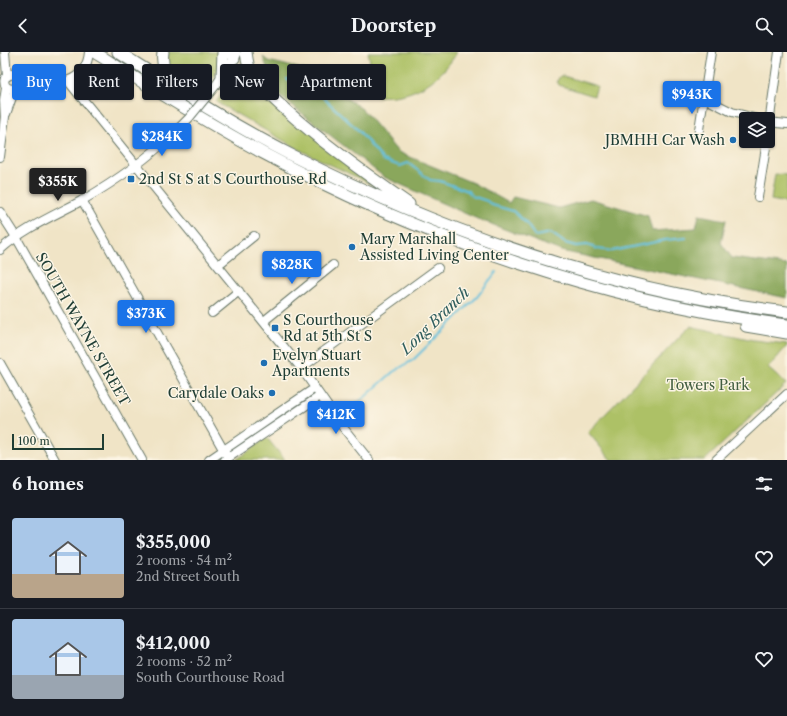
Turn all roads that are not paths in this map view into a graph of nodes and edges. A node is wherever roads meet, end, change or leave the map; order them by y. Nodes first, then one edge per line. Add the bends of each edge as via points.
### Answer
1 (6, 52) edge
2 (89, 52) edge
3 (94, 52) edge
4 (118, 52) edge
5 (163, 52) edge
6 (223, 52) edge
7 (246, 52) edge
8 (711, 52) edge
9 (779, 52) edge
10 (235, 53) edge
11 (164, 64) edge
12 (12, 66) edge
13 (142, 67) edge
14 (135, 78) junction
15 (12, 80) edge
16 (219, 80) junction
17 (68, 81) junction
18 (12, 88) edge
19 (704, 98) junction
20 (195, 100) edge
21 (770, 112) edge
22 (739, 114) edge
23 (5, 116) junction
24 (775, 123) edge
25 (787, 124) edge
26 (698, 136) dead end
27 (766, 148) edge
28 (0, 157) edge
29 (137, 165) junction
30 (758, 197) dead end
31 (82, 200) junction
32 (1, 215) edge
33 (426, 216) junction
34 (254, 236) dead end
35 (16, 237) junction
36 (0, 250) edge
37 (218, 265) junction
38 (333, 265) dead end
39 (438, 268) dead end
40 (239, 291) junction
41 (653, 301) junction
42 (761, 308) junction
43 (787, 309) edge
44 (787, 312) edge
45 (212, 313) dead end
46 (264, 321) junction
47 (787, 325) edge
48 (787, 333) edge
49 (0, 363) edge
50 (301, 368) junction
51 (315, 388) junction
52 (787, 394) edge
53 (320, 396) junction
54 (223, 450) junction
55 (227, 459) edge
56 (55, 460) edge
57 (142, 460) edge
58 (208, 460) edge
59 (369, 460) edge
60 (716, 460) edge

1 - 12 street
2 - 17 street via 88,64 76,77
3 - 14 highway
4 - 13 highway
5 - 11 highway
6 - 16 highway
7 - 33 highway via 247,63 253,77 283,107 345,159
8 - 19 street
9 - 21 street
10 - 16 street
14 - 17 street via 103,75
14 - 41 highway via 264,154 391,214 511,260 573,280
15 - 23 street via 4,81
16 - 29 street, bridge via 189,118
17 - 29 street
18 - 23 street
19 - 22 street
19 - 26 street
20 - 33 highway via 292,156
23 - 28 street
24 - 25 street
27 - 30 street
29 - 31 street
29 - 37 street
31 - 35 street
31 - 54 street
32 - 35 street, SOUTH WAYNE STREET
33 - 42 highway via 580,269 693,296
34 - 37 street
35 - 36 street
35 - 57 street, SOUTH WAYNE STREET
37 - 40 street
38 - 46 street
39 - 50 street
40 - 45 street
40 - 46 street
41 - 47 highway
41 - 48 highway via 696,315
42 - 43 highway
42 - 44 highway
46 - 50 street
49 - 56 street
50 - 51 street
51 - 53 street
51 - 54 street
52 - 60 street
53 - 55 street
53 - 59 street
54 - 55 street
54 - 58 street

